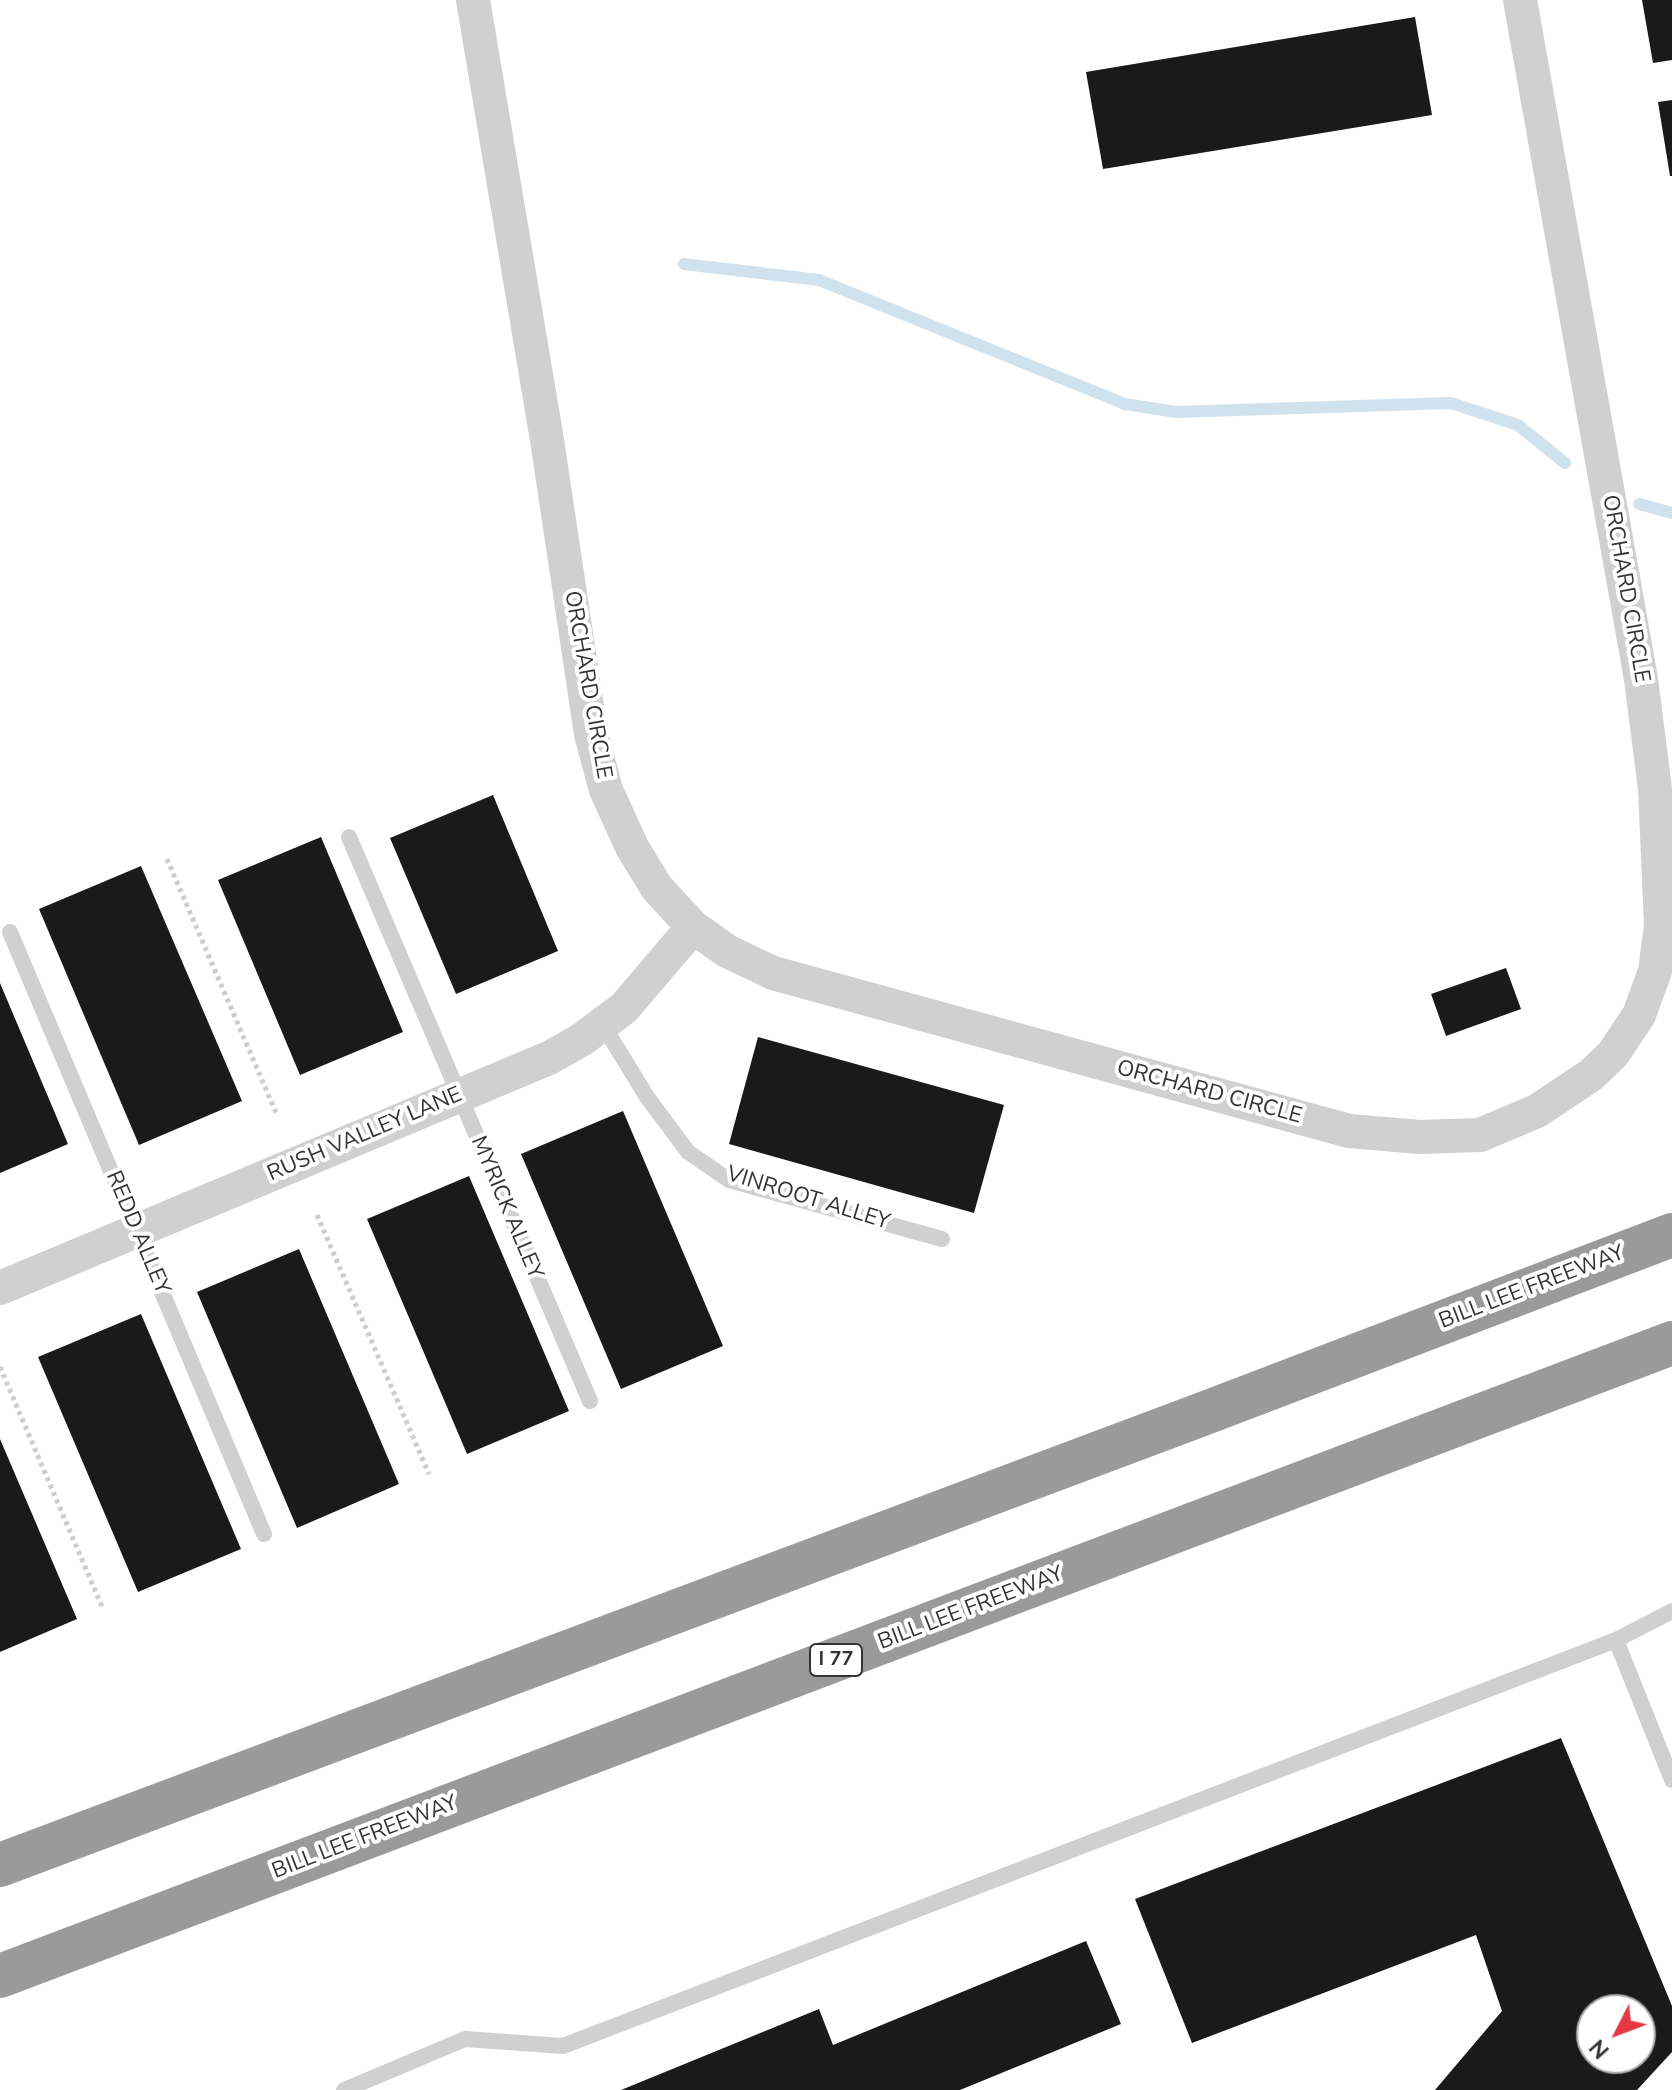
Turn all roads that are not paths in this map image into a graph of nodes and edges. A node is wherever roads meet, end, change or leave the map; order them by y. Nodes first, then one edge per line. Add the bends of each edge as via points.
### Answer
1 (473, 0) edge
2 (1520, 0) edge
3 (349, 837) dead end
4 (693, 927) junction
5 (10, 932) dead end
6 (603, 1025) junction
7 (458, 1097) junction
8 (136, 1231) junction
9 (1672, 1235) edge
10 (942, 1239) dead end
11 (0, 1288) edge
12 (1672, 1343) edge
13 (590, 1401) dead end
14 (264, 1534) dead end
15 (1672, 1611) edge
16 (1616, 1640) junction
17 (1672, 1780) edge
18 (0, 1865) edge
19 (0, 1976) edge
20 (344, 2090) edge

1 - 4 street, ORCHARD CIRCLE via 591,734 606,790 632,847 657,888
2 - 4 street, ORCHARD CIRCLE via 1652,762 1661,925 1655,971 1639,1015 1613,1054 1537,1111 1480,1135 1349,1131 773,973
3 - 7 lane, MYRICK ALLEY
4 - 6 street, RUSH VALLEY LANE via 643,988
5 - 8 lane, REDD ALLEY
6 - 7 street, RUSH VALLEY LANE via 549,1058
6 - 10 lane, VINROOT ALLEY via 688,1152 729,1180
7 - 8 street, RUSH VALLEY LANE
7 - 13 lane, MYRICK ALLEY
8 - 11 street, RUSH VALLEY LANE
8 - 14 lane, REDD ALLEY
9 - 18 highway, BILL LEE FREEWAY
12 - 19 highway, BILL LEE FREEWAY / I 77
15 - 16 lane
16 - 17 lane
16 - 20 lane via 563,2046 465,2039

